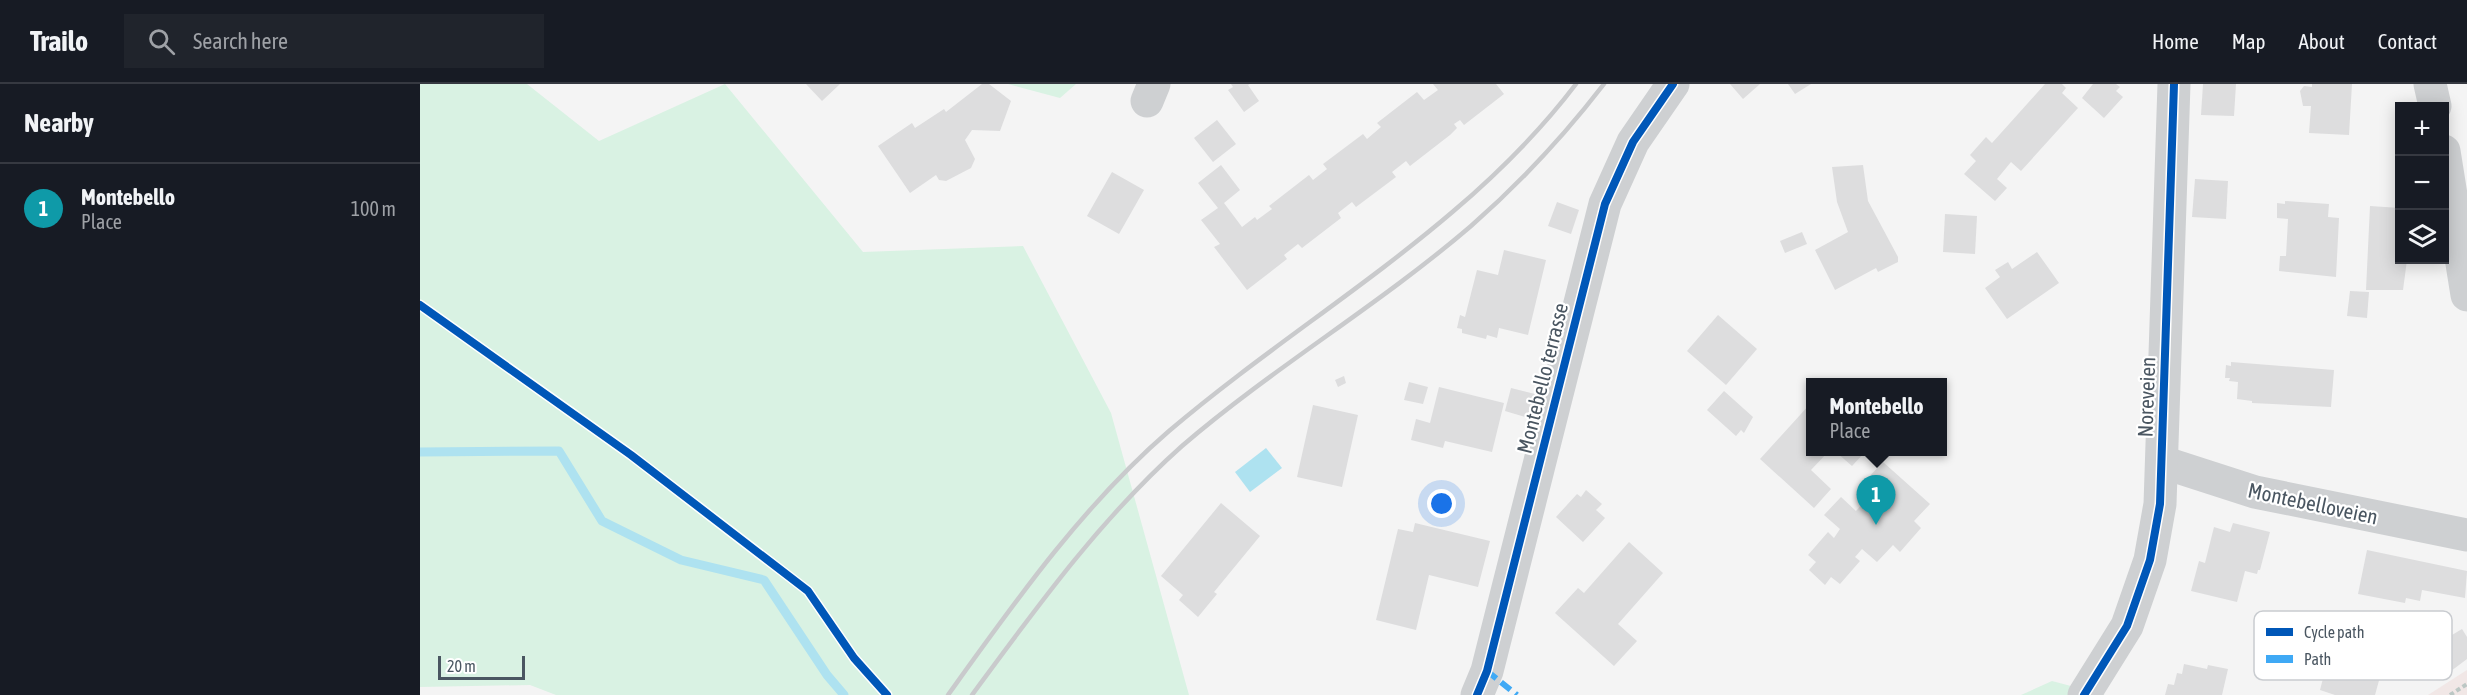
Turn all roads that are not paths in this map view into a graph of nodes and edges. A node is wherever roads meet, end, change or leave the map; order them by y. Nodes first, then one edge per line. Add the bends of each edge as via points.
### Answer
1 (1673, 84) edge
2 (2174, 84) edge
3 (2430, 84) edge
4 (2434, 102) edge
5 (2446, 156) edge
6 (2467, 295) edge
7 (2162, 462) junction
8 (2467, 535) edge
9 (1477, 695) edge
10 (2084, 695) edge

1 - 9 street, Montebello terrasse via 1633,142 1605,204 1487,671
2 - 7 street, Noreveien
3 - 4 street
5 - 6 street
7 - 8 street, Montebelloveien via 2255,492
7 - 10 street, Noreveien via 2160,504 2150,560 2127,626

